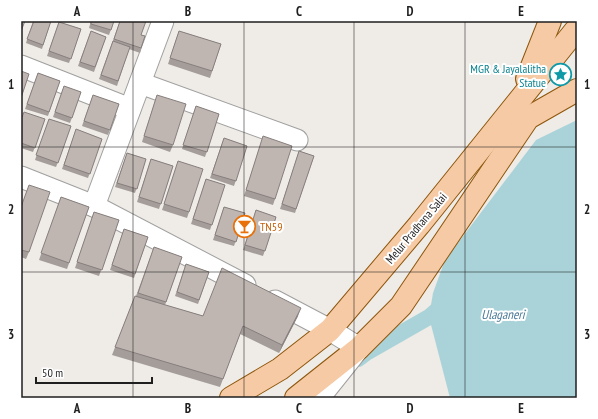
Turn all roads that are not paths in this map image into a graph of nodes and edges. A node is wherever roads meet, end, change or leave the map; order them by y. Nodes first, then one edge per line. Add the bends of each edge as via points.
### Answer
1 (163, 21) edge
2 (550, 21) edge
3 (576, 28) edge
4 (577, 55) edge
5 (21, 66) edge
6 (140, 83) junction
7 (577, 90) edge
8 (519, 101) junction
9 (130, 109) junction
10 (297, 140) dead end
11 (21, 177) edge
12 (94, 206) junction
13 (330, 330) junction
14 (354, 354) junction
15 (231, 398) edge
16 (296, 398) edge
17 (320, 398) edge

1 - 6 street
2 - 8 main road
3 - 4 main road via 574,42
3 - 8 main road, Melur Pradhana Salai
5 - 9 street
6 - 9 street
6 - 10 street
7 - 14 main road via 528,118 401,306
8 - 13 main road, Melur Pradhana Salai
9 - 12 street
11 - 12 street
12 - 13 street
13 - 14 street
13 - 15 main road, Melur Pradhana Salai via 280,370
14 - 16 main road
14 - 17 street

